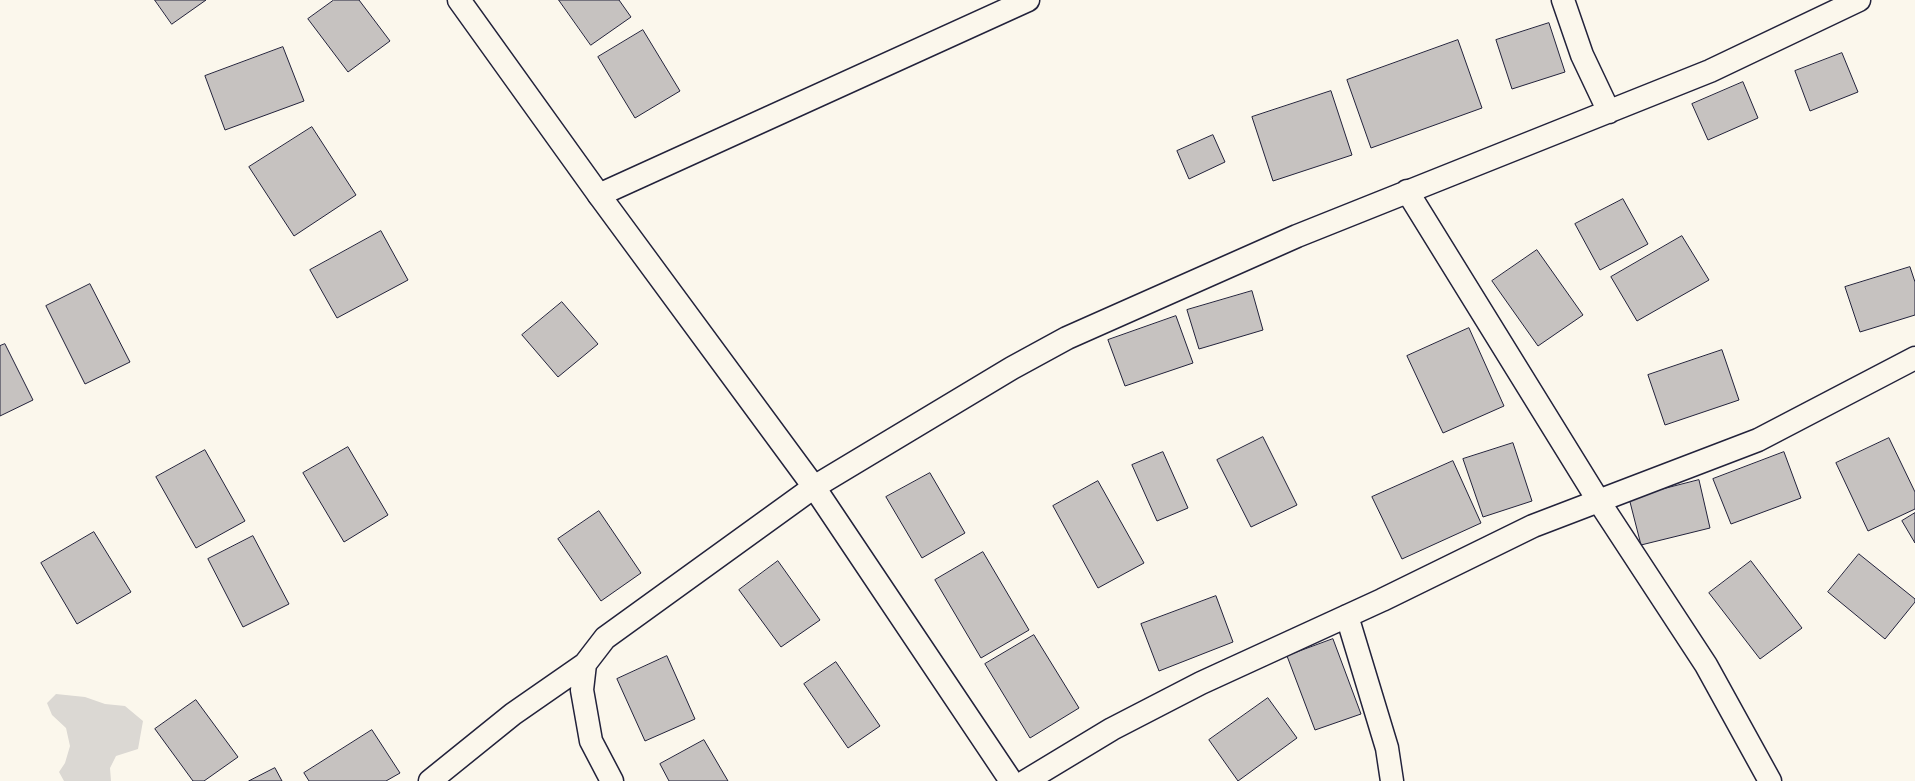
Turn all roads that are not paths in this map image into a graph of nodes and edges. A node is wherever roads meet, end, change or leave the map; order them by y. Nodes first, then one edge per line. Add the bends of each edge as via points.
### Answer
1 (459, 0) edge
2 (1028, 0) edge
3 (1562, 0) edge
4 (1859, 0) edge
5 (1609, 112) junction
6 (1407, 191) junction
7 (599, 195) junction
8 (1915, 358) edge
9 (814, 487) junction
10 (1598, 500) junction
11 (1347, 616) junction
12 (585, 664) junction
13 (430, 781) edge
14 (612, 781) edge
15 (1011, 781) edge
16 (1026, 781) edge
17 (1392, 781) edge
18 (1770, 781) edge

1 - 7 street
2 - 7 street
3 - 5 street via 1582,55
4 - 5 street via 1710,72
5 - 6 street
6 - 9 street via 1297,236 1067,338 1012,368
6 - 10 street
7 - 9 street
8 - 10 street via 1758,440
9 - 12 street via 605,638
9 - 15 street
10 - 11 street via 1533,526
10 - 18 street via 1706,665
11 - 16 street via 1201,684 1119,726
11 - 17 street via 1387,748
12 - 13 street via 513,714
12 - 14 street via 582,690 591,741

